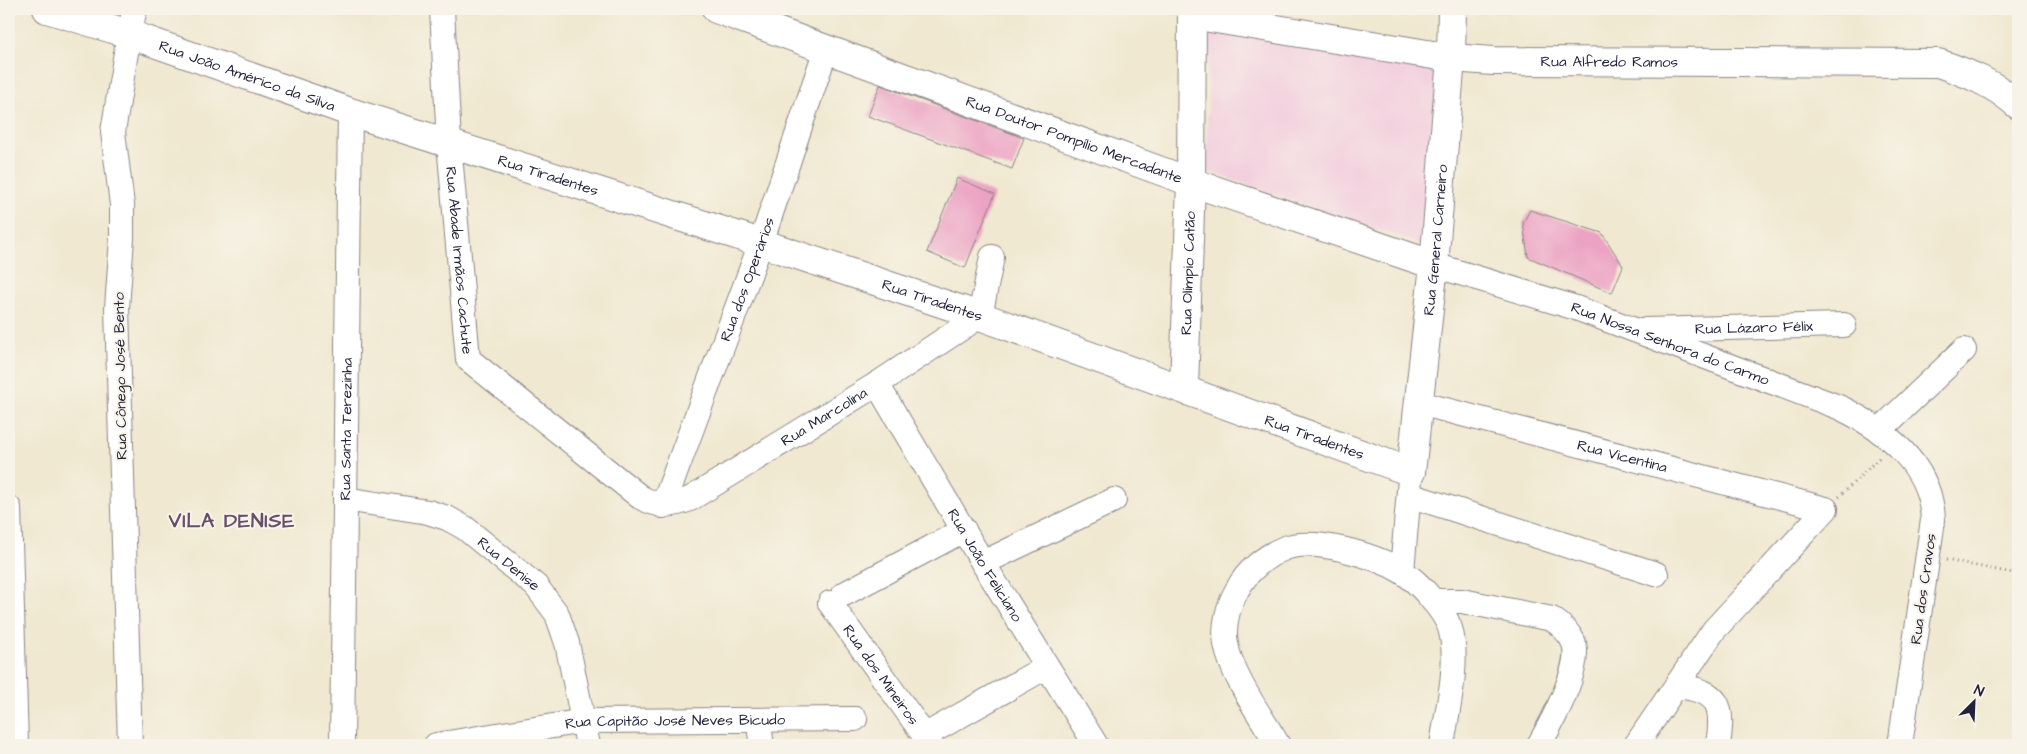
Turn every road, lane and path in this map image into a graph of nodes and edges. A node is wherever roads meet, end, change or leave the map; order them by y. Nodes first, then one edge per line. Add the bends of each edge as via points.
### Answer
1 (47, 9) edge
2 (442, 9) edge
3 (716, 9) edge
4 (1452, 9) edge
5 (1192, 12) edge
6 (132, 21) edge
7 (826, 49) junction
8 (1451, 58) junction
9 (2018, 105) edge
10 (350, 112) junction
11 (449, 143) junction
12 (1191, 182) junction
13 (761, 243) junction
14 (992, 257) dead end
15 (1434, 265) junction
16 (980, 316) junction
17 (1844, 325) dead end
18 (1634, 331) junction
19 (1964, 350) dead end
20 (877, 384) junction
21 (1184, 388) junction
22 (1419, 403) junction
23 (1887, 437) junction
24 (1410, 483) junction
25 (345, 498) junction
26 (1114, 500) dead end
27 (663, 506) junction
28 (9, 508) edge
29 (1826, 509) junction
30 (964, 530) junction
31 (1928, 556) junction
32 (983, 563) junction
33 (1402, 572) junction
34 (1656, 574) dead end
35 (2018, 574) edge
36 (1433, 601) junction
37 (1046, 667) junction
38 (1677, 686) junction
39 (856, 719) dead end
40 (758, 720) junction
41 (584, 721) junction
42 (928, 741) edge
43 (460, 744) edge
44 (16, 745) edge
45 (130, 745) edge
46 (342, 745) edge
47 (436, 745) edge
48 (588, 745) edge
49 (762, 745) edge
50 (1096, 745) edge
51 (1278, 745) edge
52 (1442, 745) edge
53 (1539, 745) edge
54 (1636, 745) edge
55 (1718, 745) edge
56 (1900, 745) edge

1 - 6 main road, Rua João Américo da Silva
2 - 11 street, Rua Abade Irmãos Cachute
3 - 7 main road, Rua Doutor Pompílio Mercadante
4 - 8 main road, Rua General Carneiro
5 - 8 main road, Rua Alfredo Ramos
5 - 12 main road, Rua Olímpio Catão
6 - 10 main road, Rua João Américo da Silva
6 - 45 street, Rua Cônego José Bento via 113,132 122,205 117,308
7 - 12 main road, Rua Doutor Pompílio Mercadante
7 - 13 street, Rua dos Operários
8 - 9 main road, Rua Alfredo Ramos via 1493,61 1921,61 1938,63 1976,77 2002,90
8 - 15 main road, Rua General Carneiro
10 - 11 main road, Rua João Américo da Silva
10 - 25 street, Rua Santa Terezinha
11 - 13 main road, Rua Tiradentes
11 - 27 street, Rua Abade Irmãos Cachute via 470,362 640,497
12 - 15 main road, Rua Doutor Pompílio Mercadante
12 - 21 main road, Rua Olímpio Catão
13 - 16 main road, Rua Tiradentes
13 - 27 street, Rua dos Operários
14 - 16 street
15 - 18 street, Rua Nossa Senhora do Carmo via 1576,308
15 - 22 main road, Rua General Carneiro
16 - 20 street, Rua Marcolina
16 - 21 main road, Rua Tiradentes
17 - 18 street, Rua Lázaro Félix
18 - 23 street, Rua Nossa Senhora do Carmo via 1841,408
19 - 23 street
20 - 27 street, Rua Marcolina via 690,499
20 - 30 street, Rua João Feliciano
21 - 24 main road, Rua Tiradentes
22 - 24 main road, Rua General Carneiro
22 - 29 street, Rua Vicentina
23 - 29 path
23 - 31 street, Rua dos Cravos via 1908,455 1919,470 1932,503
24 - 33 street
24 - 34 street
25 - 41 street, Rua Denise via 447,518 465,528 536,586 560,622
25 - 46 street, Rua Santa Terezinha
26 - 32 street
28 - 44 street
29 - 38 street via 1714,630
30 - 32 street, Rua João Feliciano
30 - 42 street, Rua dos Mineiros via 837,599
31 - 35 path
31 - 56 street, Rua dos Cravos
32 - 37 street, Rua João Feliciano
33 - 36 street
33 - 51 street via 1332,546 1304,546 1286,548 1268,557 1240,584 1231,601 1226,622 1226,643 1231,660
36 - 52 street via 1451,631 1453,659
36 - 53 street via 1462,601 1552,619 1564,627 1574,643 1573,667 1561,704
37 - 42 street
37 - 50 street, Rua João Feliciano
38 - 54 street
38 - 55 street via 1706,692 1714,700 1720,710
39 - 40 street, Rua Capitão José Neves Bicudo
40 - 41 street, Rua Capitão José Neves Bicudo
40 - 49 street
41 - 43 street, Rua Capitão José Neves Bicudo
41 - 48 street, Rua Denise
43 - 47 street, Rua Capitão José Neves Bicudo

